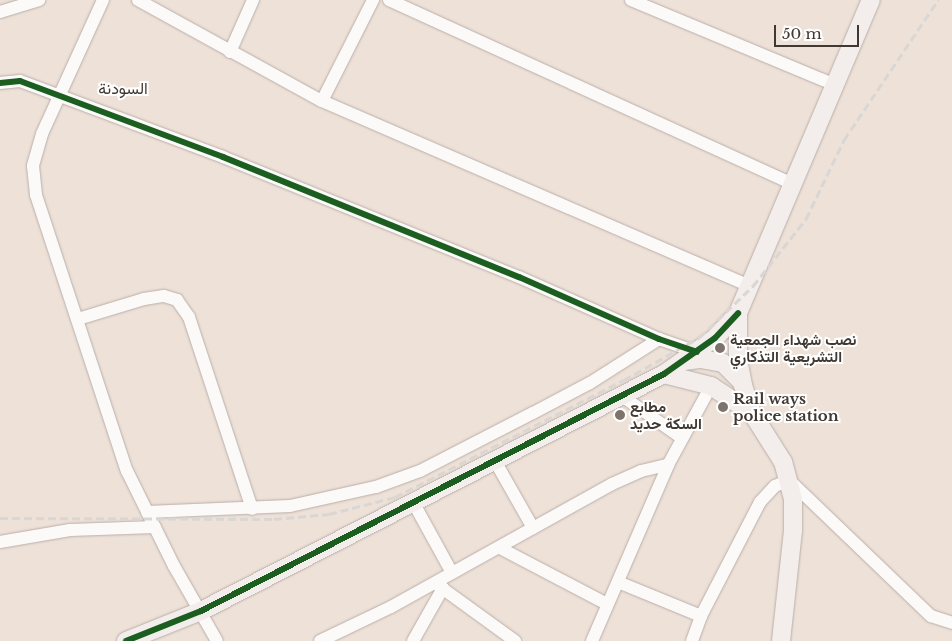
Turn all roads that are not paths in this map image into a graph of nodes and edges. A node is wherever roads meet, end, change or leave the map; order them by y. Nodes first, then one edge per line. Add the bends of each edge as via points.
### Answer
1 (39, 0) edge
2 (104, 0) edge
3 (138, 0) edge
4 (253, 0) edge
5 (373, 0) edge
6 (389, 0) edge
7 (631, 0) edge
8 (872, 0) edge
9 (0, 12) edge
10 (230, 52) junction
11 (0, 83) edge
12 (836, 85) junction
13 (60, 96) junction
14 (322, 101) junction
15 (793, 184) junction
16 (750, 286) junction
17 (738, 314) junction
18 (78, 319) junction
19 (659, 339) junction
20 (690, 357) junction
21 (664, 374) junction
22 (743, 385) junction
23 (711, 386) junction
24 (622, 396) junction
25 (752, 413) junction
26 (682, 438) junction
27 (495, 461) junction
28 (668, 465) junction
29 (789, 480) junction
30 (413, 502) junction
31 (252, 509) junction
32 (147, 512) junction
33 (155, 527) junction
34 (533, 528) junction
35 (0, 542) edge
36 (500, 548) junction
37 (452, 573) junction
38 (618, 582) junction
39 (439, 585) junction
40 (607, 604) junction
41 (200, 611) junction
42 (701, 616) junction
43 (952, 622) edge
44 (510, 640) edge
45 (126, 641) edge
46 (217, 641) edge
47 (320, 641) edge
48 (413, 641) edge
49 (592, 641) edge
50 (692, 641) edge
51 (781, 641) edge

1 - 9 street
2 - 13 street
3 - 10 street
4 - 10 street
5 - 14 street
6 - 15 street
7 - 12 street
8 - 12 street
10 - 14 street
11 - 13 street via 20,81
12 - 15 street
13 - 18 street via 42,134 33,166 36,195
13 - 19 street via 223,156
14 - 16 street
15 - 16 street
16 - 17 street
17 - 20 street
17 - 22 street via 738,360
18 - 31 street via 144,299 164,296 178,300 189,318
18 - 32 street via 128,471
19 - 20 street
19 - 31 street via 590,383 420,471 332,499
20 - 21 street
20 - 22 street via 723,363
21 - 23 street
21 - 24 street
22 - 25 street
23 - 25 street
23 - 26 street
24 - 26 street
24 - 27 street
25 - 29 street via 783,462
26 - 28 street
27 - 30 street
27 - 34 street
28 - 34 street via 641,471 612,484
28 - 38 street
29 - 42 street via 775,486 760,502
29 - 43 street via 931,616
29 - 51 street via 793,499 793,531
30 - 37 street
30 - 41 street
31 - 32 street
32 - 33 street
33 - 35 street via 70,530
33 - 41 street
34 - 36 street
36 - 37 street
36 - 40 street
37 - 39 street
38 - 40 street
38 - 42 street
39 - 44 street
39 - 47 street
39 - 48 street
40 - 49 street
41 - 45 street
41 - 46 street
42 - 50 street

